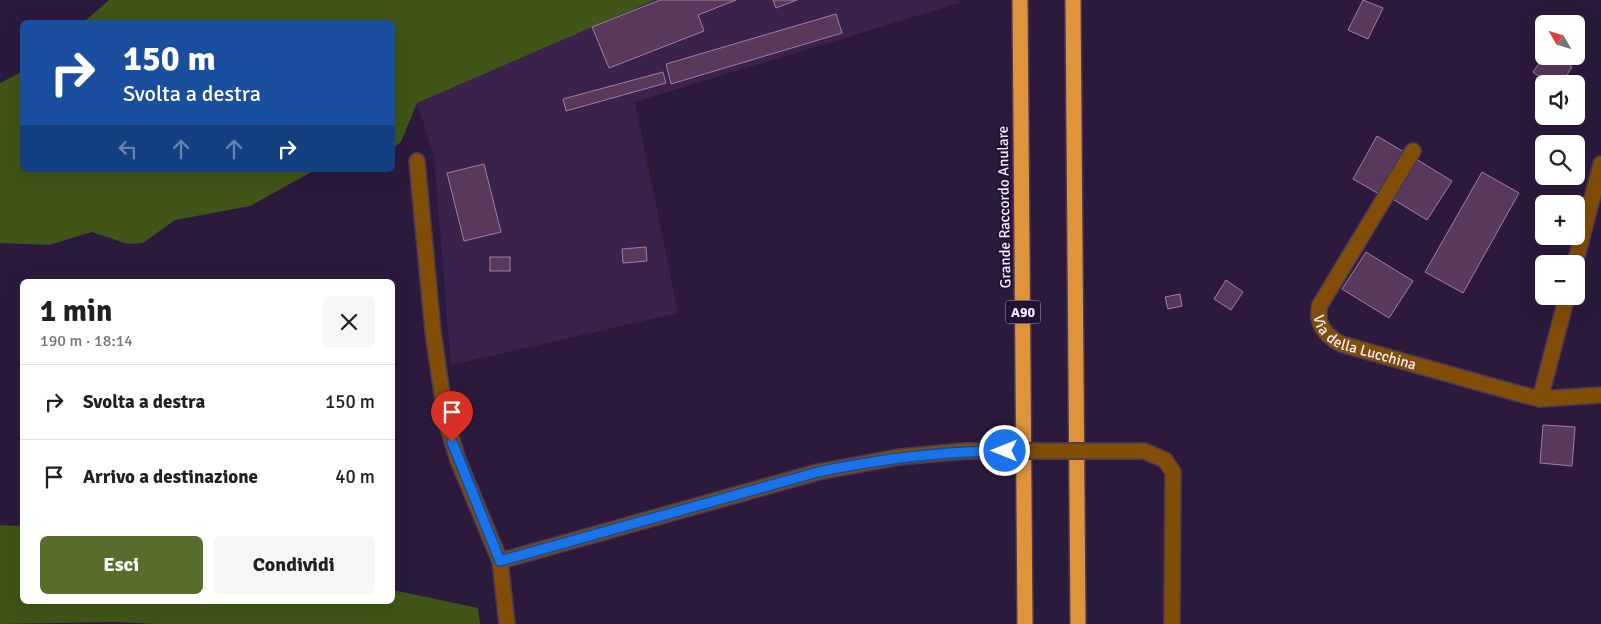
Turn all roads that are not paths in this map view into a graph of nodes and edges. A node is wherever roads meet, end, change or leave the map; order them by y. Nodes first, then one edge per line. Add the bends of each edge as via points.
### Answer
1 (1020, 0) edge
2 (1073, 0) edge
3 (1413, 151) dead end
4 (417, 161) dead end
5 (1601, 164) edge
6 (1577, 255) edge
7 (1565, 305) edge
8 (1601, 395) edge
9 (1540, 399) junction
10 (500, 561) junction
11 (507, 624) edge
12 (1025, 624) edge
13 (1078, 624) edge
14 (1172, 624) edge

1 - 12 highway, Grande Raccordo Anulare / A90
2 - 13 highway
3 - 9 street, Via della Lucchina via 1320,305 1318,317 1322,328 1341,344
4 - 10 street via 433,332 446,421 458,460
5 - 6 street
7 - 9 street
8 - 9 street, Via della Lucchina
10 - 11 street
10 - 14 street, bridge via 818,472 899,457 965,451 1144,452 1165,460 1173,472

